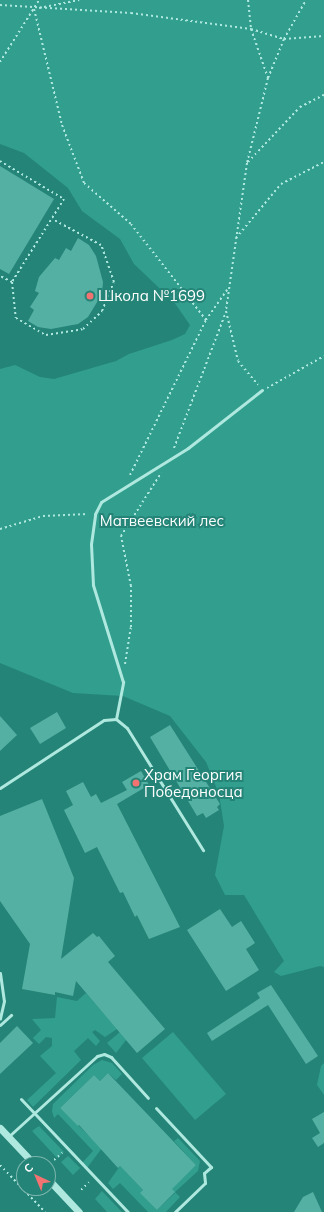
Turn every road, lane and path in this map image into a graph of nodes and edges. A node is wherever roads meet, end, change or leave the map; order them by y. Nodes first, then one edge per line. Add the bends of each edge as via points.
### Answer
1 (39, 0) edge
2 (79, 0) edge
3 (248, 0) edge
4 (306, 0) edge
5 (0, 5) edge
6 (34, 9) junction
7 (251, 29) junction
8 (324, 36) edge
9 (284, 39) junction
10 (0, 62) edge
11 (268, 78) junction
12 (324, 95) edge
13 (0, 160) edge
14 (324, 162) edge
15 (247, 163) junction
16 (52, 218) junction
17 (235, 239) junction
18 (0, 276) edge
19 (12, 282) junction
20 (228, 288) junction
21 (226, 311) junction
22 (206, 320) junction
23 (324, 356) edge
24 (262, 390) junction
25 (170, 459) junction
26 (123, 489) junction
27 (95, 514) junction
28 (0, 529) edge
29 (125, 666) dead end
30 (116, 719) junction
31 (0, 788) edge
32 (203, 850) dead end
33 (0, 973) edge
34 (11, 1015) dead end
35 (0, 1019) edge
36 (0, 1025) edge
37 (148, 1098) dead end
38 (21, 1099) dead end
39 (156, 1108) dead end
40 (35, 1113) junction
41 (0, 1128) edge
42 (8, 1137) junction
43 (67, 1148) junction
44 (26, 1156) edge
45 (56, 1158) edge
46 (0, 1165) edge
47 (94, 1176) junction
48 (56, 1188) edge
49 (82, 1190) dead end
50 (45, 1212) edge
51 (79, 1212) edge
52 (128, 1212) edge
53 (175, 1212) edge

1 - 6 path
2 - 6 path
3 - 7 path
4 - 9 path
5 - 6 path
6 - 7 path via 131,13
6 - 10 path
6 - 22 path via 62,125 84,183 131,224
7 - 9 path
7 - 11 path
8 - 9 path
9 - 11 path
11 - 15 path
12 - 15 path via 300,107
13 - 16 path via 64,199
14 - 17 path via 281,184
15 - 17 path
16 - 19 path
16 - 19 path via 101,244 114,282 102,311 84,329 46,336 16,318
17 - 20 path
18 - 19 path
20 - 21 path
20 - 22 path
21 - 24 path via 238,361
21 - 25 path
22 - 26 path
23 - 24 path
24 - 25 lane
25 - 26 lane
25 - 29 path via 121,536 131,586 131,627
26 - 27 lane via 101,502
27 - 28 path via 43,516
27 - 30 lane via 91,544 93,585 123,682
30 - 31 lane via 104,720
30 - 32 lane via 127,728
33 - 35 lane via 4,1001
34 - 36 lane
37 - 40 lane via 111,1057 104,1054 97,1056
38 - 40 lane
39 - 53 lane via 211,1167 204,1173 205,1183
40 - 42 lane
40 - 43 lane
41 - 42 street
42 - 44 street
43 - 45 path
43 - 47 lane
46 - 50 path
47 - 49 path
47 - 52 lane
48 - 51 street

